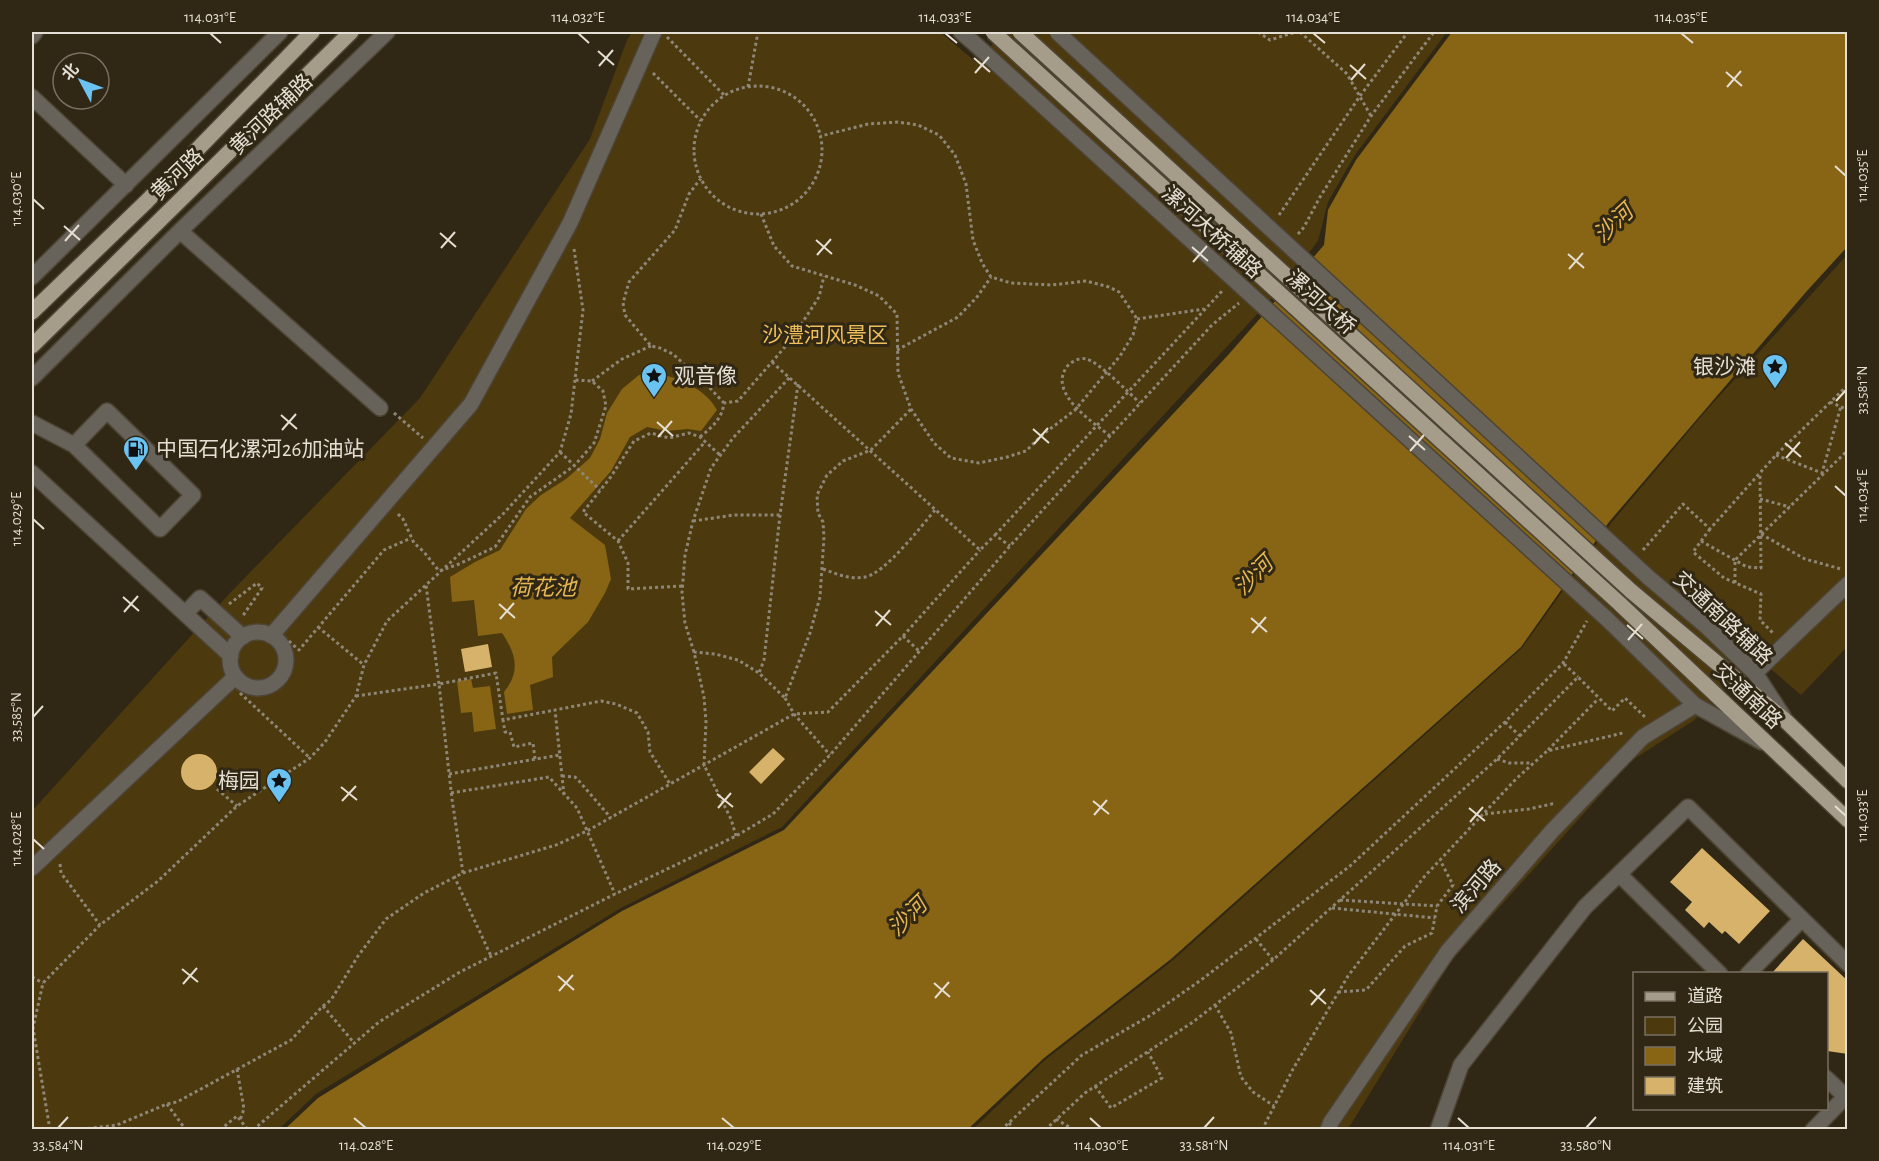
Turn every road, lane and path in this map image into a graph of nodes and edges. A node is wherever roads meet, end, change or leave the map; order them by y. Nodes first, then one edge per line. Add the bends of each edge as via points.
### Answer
1 (35, 32) edge
2 (280, 32) edge
3 (312, 32) edge
4 (351, 32) edge
5 (387, 32) edge
6 (758, 32) edge
7 (961, 32) edge
8 (993, 32) edge
9 (1020, 32) edge
10 (1057, 32) edge
11 (1258, 32) edge
12 (1296, 32) edge
13 (1300, 32) edge
14 (1408, 32) edge
15 (1434, 32) edge
16 (651, 34) edge
17 (32, 36) edge
18 (641, 61) junction
19 (748, 87) junction
20 (725, 96) junction
21 (1360, 96) junction
22 (32, 98) edge
23 (1371, 116) junction
24 (700, 121) junction
25 (821, 136) junction
26 (700, 178) junction
27 (126, 185) junction
28 (761, 214) junction
29 (1277, 218) dead end
30 (570, 223) junction
31 (180, 231) junction
32 (1297, 236) dead end
33 (824, 276) junction
34 (32, 277) edge
35 (991, 277) junction
36 (1227, 286) dead end
37 (1244, 297) dead end
38 (1205, 309) junction
39 (32, 312) edge
40 (1137, 319) junction
41 (32, 346) edge
42 (651, 346) junction
43 (897, 350) junction
44 (772, 362) junction
45 (1106, 372) junction
46 (790, 377) junction
47 (32, 378) edge
48 (575, 380) junction
49 (592, 381) junction
50 (798, 384) junction
51 (1848, 385) edge
52 (1128, 392) junction
53 (1830, 402) junction
54 (724, 403) junction
55 (1140, 403) junction
56 (1841, 406) junction
57 (1076, 407) junction
58 (380, 408) joint
59 (911, 410) junction
60 (1848, 410) edge
61 (32, 423) edge
62 (1097, 425) junction
63 (1110, 436) junction
64 (700, 437) junction
65 (705, 442) junction
66 (74, 445) junction
67 (434, 447) junction
68 (871, 450) junction
69 (1848, 450) edge
70 (560, 452) junction
71 (720, 455) junction
72 (1776, 455) junction
73 (574, 466) junction
74 (32, 473) edge
75 (1760, 473) junction
76 (1822, 473) junction
77 (600, 490) junction
78 (1760, 499) junction
79 (386, 503) junction
80 (1790, 507) junction
81 (936, 509) junction
82 (780, 515) junction
83 (693, 521) junction
84 (1710, 529) junction
85 (995, 534) junction
86 (1761, 534) junction
87 (411, 538) junction
88 (618, 541) junction
89 (1701, 541) junction
90 (1010, 546) junction
91 (980, 550) junction
92 (1637, 558) dead end
93 (1735, 560) junction
94 (823, 569) junction
95 (440, 571) junction
96 (1848, 574) edge
97 (1648, 578) joint
98 (1735, 583) junction
99 (1848, 584) edge
100 (426, 585) junction
101 (682, 586) junction
102 (1631, 591) joint
103 (205, 603) junction
104 (1620, 604) joint
105 (185, 615) junction
106 (1587, 619) dead end
107 (318, 627) junction
108 (238, 633) junction
109 (274, 633) junction
110 (903, 636) junction
111 (1785, 644) junction
112 (919, 651) junction
113 (694, 652) junction
114 (231, 656) junction
115 (1563, 663) junction
116 (364, 665) junction
117 (759, 673) junction
118 (1755, 673) junction
119 (1578, 677) junction
120 (239, 680) junction
121 (440, 684) junction
122 (356, 696) junction
123 (785, 698) junction
124 (1599, 698) junction
125 (1695, 705) junction
126 (555, 710) junction
127 (794, 714) junction
128 (503, 720) junction
129 (1786, 721) junction
130 (1506, 722) junction
131 (1658, 728) junction
132 (1629, 732) dead end
133 (1520, 736) junction
134 (1772, 748) junction
135 (1547, 751) junction
136 (560, 755) junction
137 (830, 755) junction
138 (310, 758) junction
139 (535, 759) junction
140 (1497, 759) junction
141 (1534, 763) junction
142 (704, 765) junction
143 (449, 774) junction
144 (562, 776) junction
145 (1848, 781) edge
146 (670, 784) junction
147 (218, 789) dead end
148 (451, 794) junction
149 (564, 795) junction
150 (1558, 802) dead end
151 (237, 806) junction
152 (1484, 814) junction
153 (611, 818) junction
154 (1848, 820) edge
155 (587, 831) junction
156 (736, 836) junction
157 (58, 843) junction
158 (1440, 861) junction
159 (32, 868) edge
160 (463, 873) junction
161 (1619, 874) junction
162 (454, 876) junction
163 (615, 894) junction
164 (1340, 900) junction
165 (1403, 904) junction
166 (1437, 906) junction
167 (1332, 908) junction
168 (1396, 914) junction
169 (1435, 918) junction
170 (1802, 919) junction
171 (100, 925) junction
172 (1256, 939) junction
173 (491, 957) junction
174 (1273, 960) junction
175 (1848, 964) edge
176 (1718, 972) edge
177 (1750, 972) edge
178 (32, 977) edge
179 (43, 983) junction
180 (1338, 992) junction
181 (1215, 1005) junction
182 (323, 1006) junction
183 (355, 1044) junction
184 (1148, 1052) junction
185 (237, 1069) junction
186 (1828, 1079) edge
187 (1095, 1086) junction
188 (1846, 1095) edge
189 (167, 1104) junction
190 (1274, 1106) junction
191 (1056, 1119) junction
192 (240, 1120) junction
193 (1009, 1122) junction
194 (50, 1130) edge
195 (76, 1130) edge
196 (186, 1130) edge
197 (220, 1130) edge
198 (248, 1130) edge
199 (253, 1130) edge
200 (1001, 1130) edge
201 (1015, 1130) edge
202 (1045, 1130) edge
203 (1074, 1130) edge
204 (1262, 1130) edge
205 (1328, 1130) edge
206 (1438, 1130) edge
207 (1813, 1130) edge

1 - 17 street
2 - 27 street
3 - 39 main road, 黄河路
4 - 41 main road, 黄河路
5 - 31 street, 黄河路辅路
6 - 19 path
7 - 125 street, 漯河大桥辅路, bridge via 1608,620
8 - 104 main road, 漯河大桥, bridge
9 - 102 main road, 漯河大桥, bridge
10 - 97 street, 漯河大桥辅路, bridge
11 - 12 path via 1270,40
13 - 21 path via 1347,74
14 - 21 path
15 - 23 path
16 - 18 street
16 - 20 path
18 - 24 path
18 - 30 street
19 - 20 path
19 - 25 path via 767,87 802,103
20 - 24 path
21 - 23 path
21 - 29 path
22 - 27 street
23 - 32 path
24 - 26 path via 695,158
25 - 28 path via 818,173 809,189 787,207
25 - 35 path via 868,124 897,122 918,125 939,135 955,155 966,184 974,240
26 - 28 path via 725,205
26 - 42 path via 675,230 629,282 625,315
27 - 34 street
28 - 33 path via 774,246 792,266
30 - 48 path via 583,310
30 - 67 street via 471,404
31 - 47 street, 黄河路辅路
31 - 58 street
33 - 43 path via 879,296 897,314
33 - 44 path via 819,297
35 - 40 path via 1011,283 1052,285 1086,281 1109,287 1119,292
35 - 43 path via 958,317
36 - 38 path
37 - 55 path via 1212,325
38 - 40 path
38 - 52 path
40 - 45 path via 1133,334
42 - 49 path via 622,359
42 - 54 path via 679,359
43 - 59 path via 898,373
44 - 46 path
44 - 54 path via 738,401
45 - 52 path
45 - 57 path
45 - 57 path via 1086,358 1067,365 1061,383
46 - 50 path
46 - 71 path
48 - 49 path
48 - 70 path via 571,414
49 - 73 path via 603,391 606,406 594,443
50 - 68 path
50 - 82 path
51 - 53 path
52 - 55 path
52 - 62 path
53 - 56 path
53 - 72 path
54 - 64 path via 723,413 714,426
55 - 63 path
56 - 60 path
56 - 76 path
57 - 59 path via 1026,451 978,463 951,458 934,443
57 - 62 path
58 - 67 path via 384,404
59 - 68 path
61 - 66 street
62 - 63 path
62 - 85 path
63 - 90 path
64 - 65 path
64 - 77 path via 689,434 669,438 651,433 634,441
65 - 71 path
65 - 88 path
66 - 66 street via 160,529 194,495 107,411
67 - 79 street
68 - 81 path
68 - 94 path via 843,461 828,475 817,495 824,530
69 - 76 path
70 - 73 path
70 - 95 path via 504,513
71 - 83 path via 711,468
72 - 75 path
72 - 76 path
73 - 77 path
73 - 95 path via 530,497 495,547
74 - 105 street
75 - 78 path
75 - 84 path
76 - 80 path
77 - 88 path via 583,512
78 - 80 path
78 - 86 path
79 - 87 path via 404,519
79 - 109 street
80 - 86 path
81 - 91 path
81 - 94 path via 881,569 867,577 855,578
82 - 83 path via 735,515
82 - 117 path via 764,660
83 - 101 path
84 - 89 path
84 - 92 path via 1683,504
85 - 90 path
85 - 91 path
86 - 93 path
86 - 93 path via 1761,568
86 - 96 path via 1805,559
87 - 95 path
87 - 107 path via 384,550
88 - 101 path via 628,563 628,589
89 - 93 path
89 - 98 path via 1693,552
90 - 112 path
91 - 110 path
93 - 98 path
94 - 123 path via 818,606
95 - 100 path
97 - 118 street, 交通南路辅路
98 - 111 path via 1761,594 1760,620
99 - 111 street
100 - 116 path via 387,621
100 - 121 path
101 - 113 path via 684,623
102 - 129 main road, 交通南路
103 - 105 street via 200,598
103 - 108 street
103 - 108 path via 214,593 228,606 257,584 262,588
104 - 134 main road, 交通南路
105 - 114 street
106 - 115 path
107 - 109 path via 298,650
107 - 116 path
108 - 109 street
108 - 114 street
109 - 120 street via 286,657 282,675 276,682 259,688
110 - 112 path
110 - 127 path via 828,712
111 - 118 street
112 - 137 path
113 - 117 path via 738,660
113 - 142 path via 704,697
114 - 120 street via 232,670
115 - 119 path
115 - 130 path
116 - 122 path
117 - 123 path
118 - 129 street, 交通南路辅路
119 - 124 path
119 - 133 path
120 - 138 path via 240,693
120 - 157 street
121 - 122 path
121 - 128 path via 496,673
121 - 143 path
122 - 138 path
123 - 127 path
124 - 131 path via 1612,711 1625,698
124 - 135 path
125 - 131 street, 滨河路
125 - 134 street
126 - 128 path
126 - 136 path
126 - 146 path via 601,701 637,712 648,732 650,752
127 - 137 path
127 - 142 path
128 - 139 path via 514,747 533,743
129 - 145 main road, 交通南路
130 - 133 path
130 - 172 path via 1350,866
131 - 205 street, 滨河路 via 1643,738 1552,831 1448,951
132 - 135 path
133 - 140 path
134 - 154 main road, 交通南路
135 - 141 path
136 - 139 path
136 - 144 path
137 - 156 path via 773,814
138 - 151 path
139 - 143 path
140 - 141 path
140 - 164 path
141 - 152 path
142 - 146 path
142 - 156 path
143 - 148 path
144 - 149 path
144 - 153 path via 579,781
146 - 153 path
147 - 151 path
148 - 149 path via 549,777
148 - 160 path
149 - 155 path via 577,808
150 - 152 path
151 - 171 path via 158,882
152 - 158 path
153 - 155 path
155 - 160 path via 556,845
155 - 163 path
156 - 163 path
157 - 159 street
157 - 171 path via 61,873
158 - 165 path
158 - 166 path via 1453,885
160 - 162 path
161 - 170 street via 1688,807
161 - 176 street
161 - 206 street via 1585,907 1461,1065
162 - 173 path
162 - 182 path via 386,920
163 - 173 path
164 - 165 path
164 - 167 path
165 - 166 path
165 - 168 path
166 - 169 path
167 - 168 path
167 - 174 path
168 - 169 path
168 - 180 path
169 - 180 path via 1432,933 1405,946 1366,990
170 - 175 street
170 - 177 street
171 - 179 path
172 - 174 path
172 - 193 path via 1151,1015 1082,1055
173 - 183 path via 379,1022
174 - 181 path
178 - 179 path
179 - 194 path via 33,1028
180 - 190 path
181 - 184 path
181 - 190 path via 1231,1033 1241,1077 1253,1092
182 - 183 path
182 - 185 path via 291,1040
183 - 199 path
184 - 187 path
184 - 187 path via 1162,1078 1112,1108
185 - 189 path
185 - 192 path via 244,1109
186 - 188 street
187 - 191 path
188 - 207 street
189 - 195 path via 117,1125
189 - 196 path
190 - 204 path
191 - 202 path
191 - 203 path
192 - 197 path via 237,1116
192 - 198 path
193 - 200 path
193 - 201 path

